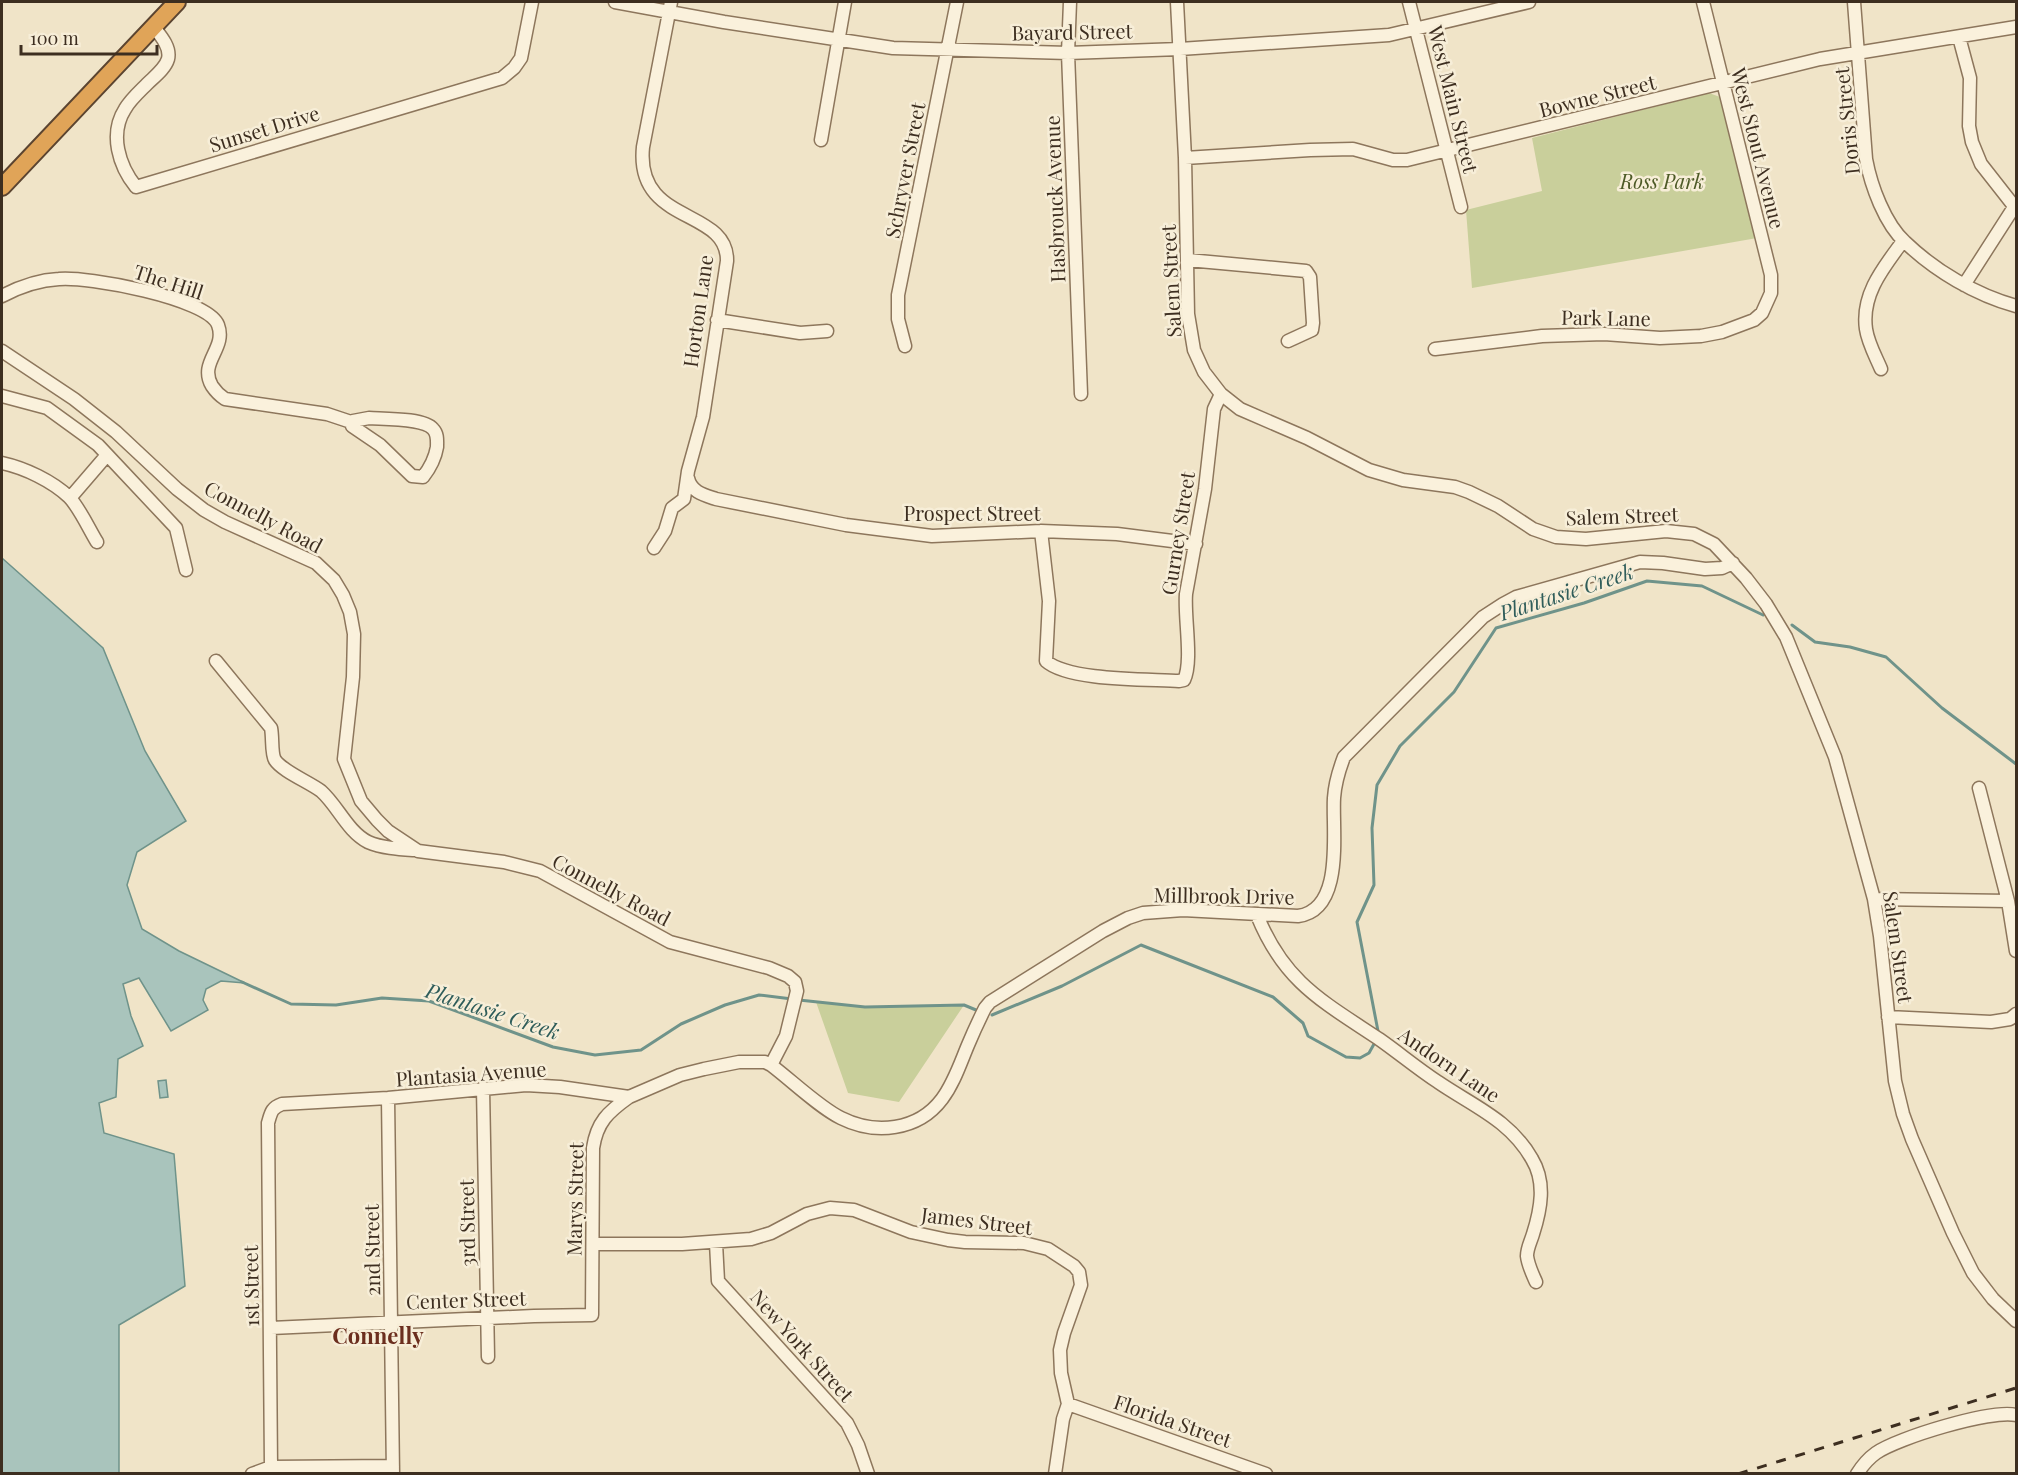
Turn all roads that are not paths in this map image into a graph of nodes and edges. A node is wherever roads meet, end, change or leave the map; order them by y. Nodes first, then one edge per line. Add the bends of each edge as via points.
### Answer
1 (177, 2) edge
2 (532, 2) edge
3 (615, 2) edge
4 (845, 2) edge
5 (957, 2) edge
6 (1070, 2) edge
7 (1177, 2) edge
8 (1409, 2) edge
9 (1529, 2) edge
10 (1703, 2) edge
11 (1854, 2) edge
12 (670, 7) edge
13 (153, 26) junction
14 (2016, 27) edge
15 (1416, 29) junction
16 (1959, 37) junction
17 (838, 41) junction
18 (1180, 49) junction
19 (948, 51) junction
20 (1068, 53) junction
21 (1859, 53) junction
22 (1723, 84) junction
23 (821, 140) dead end
24 (1447, 151) junction
25 (1185, 158) junction
26 (2, 187) edge
27 (2015, 205) edge
28 (1461, 207) dead end
29 (1903, 241) junction
30 (1188, 260) junction
31 (1964, 285) junction
32 (2, 296) edge
33 (1766, 304) joint
34 (2016, 306) edge
35 (717, 320) junction
36 (827, 331) dead end
37 (1288, 341) dead end
38 (905, 346) dead end
39 (1436, 349) dead end
40 (2, 351) edge
41 (1881, 369) dead end
42 (1081, 394) dead end
43 (1221, 394) junction
44 (2, 396) edge
45 (351, 422) junction
46 (107, 455) junction
47 (2, 463) edge
48 (688, 478) junction
49 (70, 498) junction
50 (1041, 531) junction
51 (97, 542) dead end
52 (1196, 544) junction
53 (654, 548) dead end
54 (1733, 563) junction
55 (186, 570) dead end
56 (216, 661) dead end
57 (1979, 788) dead end
58 (418, 851) junction
59 (1875, 899) junction
60 (2008, 902) junction
61 (1257, 915) junction
62 (2016, 951) edge
63 (1888, 1017) junction
64 (2013, 1017) edge
65 (771, 1065) junction
66 (483, 1088) junction
67 (629, 1097) junction
68 (388, 1098) junction
69 (274, 1107) joint
70 (716, 1243) junction
71 (593, 1244) junction
72 (1536, 1281) dead end
73 (592, 1315) joint
74 (487, 1318) junction
75 (2016, 1321) edge
76 (391, 1322) junction
77 (271, 1328) junction
78 (488, 1357) dead end
79 (1068, 1404) junction
80 (2016, 1415) edge
81 (271, 1467) junction
82 (393, 1470) edge
83 (252, 1473) edge
84 (868, 1473) edge
85 (1055, 1473) edge
86 (1266, 1473) edge
87 (1857, 1473) edge

1 - 13 highway
2 - 13 street, Sunset Drive via 520,58 502,78 136,187 126,174 116,132 125,108 169,58 167,47
3 - 12 street, Bayard Street
4 - 17 street
5 - 19 street, Schryver Street
6 - 20 street, Hasbrouck Avenue
7 - 18 street, Salem Street
8 - 15 street, West Main Street
9 - 15 street, Bayard Street
10 - 22 street, West Stout Avenue
11 - 21 street, Doris Street
12 - 17 street, Bayard Street
12 - 35 street, Horton Lane via 642,169 656,195 715,233 725,245 727,261
13 - 26 highway
14 - 16 street, Bowne Street
15 - 18 street, Bayard Street via 1346,39
15 - 24 street, West Main Street
16 - 21 street, Bowne Street
16 - 27 street via 1970,78 1972,142 1981,164
17 - 19 street, Bayard Street
17 - 23 street
18 - 20 street, Bayard Street
18 - 25 street, Salem Street
19 - 20 street, Bayard Street
19 - 38 street, Schryver Street via 898,295 898,319
20 - 42 street, Hasbrouck Avenue
21 - 22 street, Bowne Street
21 - 29 street, Doris Street via 1869,177 1882,208
22 - 24 street, Bowne Street
22 - 33 street, West Stout Avenue via 1771,275
24 - 25 street, Bowne Street via 1407,160 1353,149
24 - 28 street, West Main Street
25 - 30 street, Salem Street
27 - 31 street
29 - 31 street, Doris Street
29 - 41 street via 1878,274 1868,302 1866,330
30 - 37 street via 1306,271 1310,277 1312,330
30 - 43 street, Salem Street via 1188,314 1194,350
31 - 34 street, Doris Street
32 - 45 street, The Hill via 59,278 114,285 185,302 218,324 220,336 207,369 207,378 218,395 327,414
33 - 39 street, Park Lane via 1754,320 1701,336 1542,336
35 - 36 street via 800,333
35 - 48 street, Horton Lane
40 - 58 street, Connelly Road via 82,405 204,510 316,563 334,580 350,612 354,634 344,759 361,801 388,831
43 - 52 street, Gurney Street via 1214,409
43 - 54 street, Salem Street via 1240,409 1369,470 1469,492 1542,533 1586,539 1679,531 1705,539
44 - 46 street via 47,408
45 - 45 street, The Hill via 369,418 428,425 437,440 430,467 423,477 412,476
46 - 49 street
46 - 55 street via 176,528
47 - 49 street via 43,479
48 - 50 street, Prospect Street via 699,493 846,525 932,536
48 - 53 street, Horton Lane via 684,499 672,508 665,531
49 - 51 street
50 - 52 street, Prospect Street via 1117,534
50 - 52 street, Gurney Street via 1049,602 1045,658 1060,669 1094,676 1184,680 1188,664 1186,602
54 - 59 street, Salem Street via 1780,625 1804,681 1835,757
54 - 61 street, Millbrook Drive via 1705,569 1640,562 1516,597 1483,617 1344,757 1335,787 1335,858 1320,904 1306,915
56 - 58 street via 271,728 273,754 279,764 330,799 357,834 369,842
57 - 60 street
58 - 65 street, Connelly Road via 504,862 540,871 670,942 788,976 797,991 786,1036
59 - 60 street
59 - 63 street, Salem Street
60 - 62 street
61 - 65 street, Millbrook Drive via 1183,910 1143,913 1103,931 990,1002 941,1100 928,1113 902,1127 862,1126 841,1118
61 - 72 street, Andorn Lane via 1278,958 1301,984 1437,1082 1490,1113 1523,1144 1534,1161 1542,1189 1527,1255
63 - 64 street via 1991,1022
63 - 75 street, Salem Street via 1895,1081 1911,1139 1973,1273
65 - 67 street via 739,1062 704,1069
66 - 67 street, Plantasia Avenue via 537,1086
66 - 68 street, Plantasia Avenue
66 - 74 street, 3rd Street
67 - 71 street, Marys Street via 615,1107 595,1132
68 - 69 street, Plantasia Avenue
68 - 76 street, 2nd Street
69 - 77 street, 1st Street via 268,1123
70 - 71 street, James Street
70 - 79 street, James Street via 750,1239 807,1214 841,1208 948,1240 1024,1242 1048,1249 1074,1266 1081,1286 1060,1350
70 - 84 street, New York Street via 718,1281 847,1423
71 - 73 street, Marys Street
73 - 74 street, Center Street
74 - 76 street, Center Street
74 - 78 street, 3rd Street
76 - 77 street, Center Street
76 - 82 street, 2nd Street
77 - 81 street, 1st Street
79 - 85 street, James Street
79 - 86 street, Florida Street
80 - 87 street via 1972,1418 1912,1437 1877,1452
81 - 82 street
81 - 83 street

